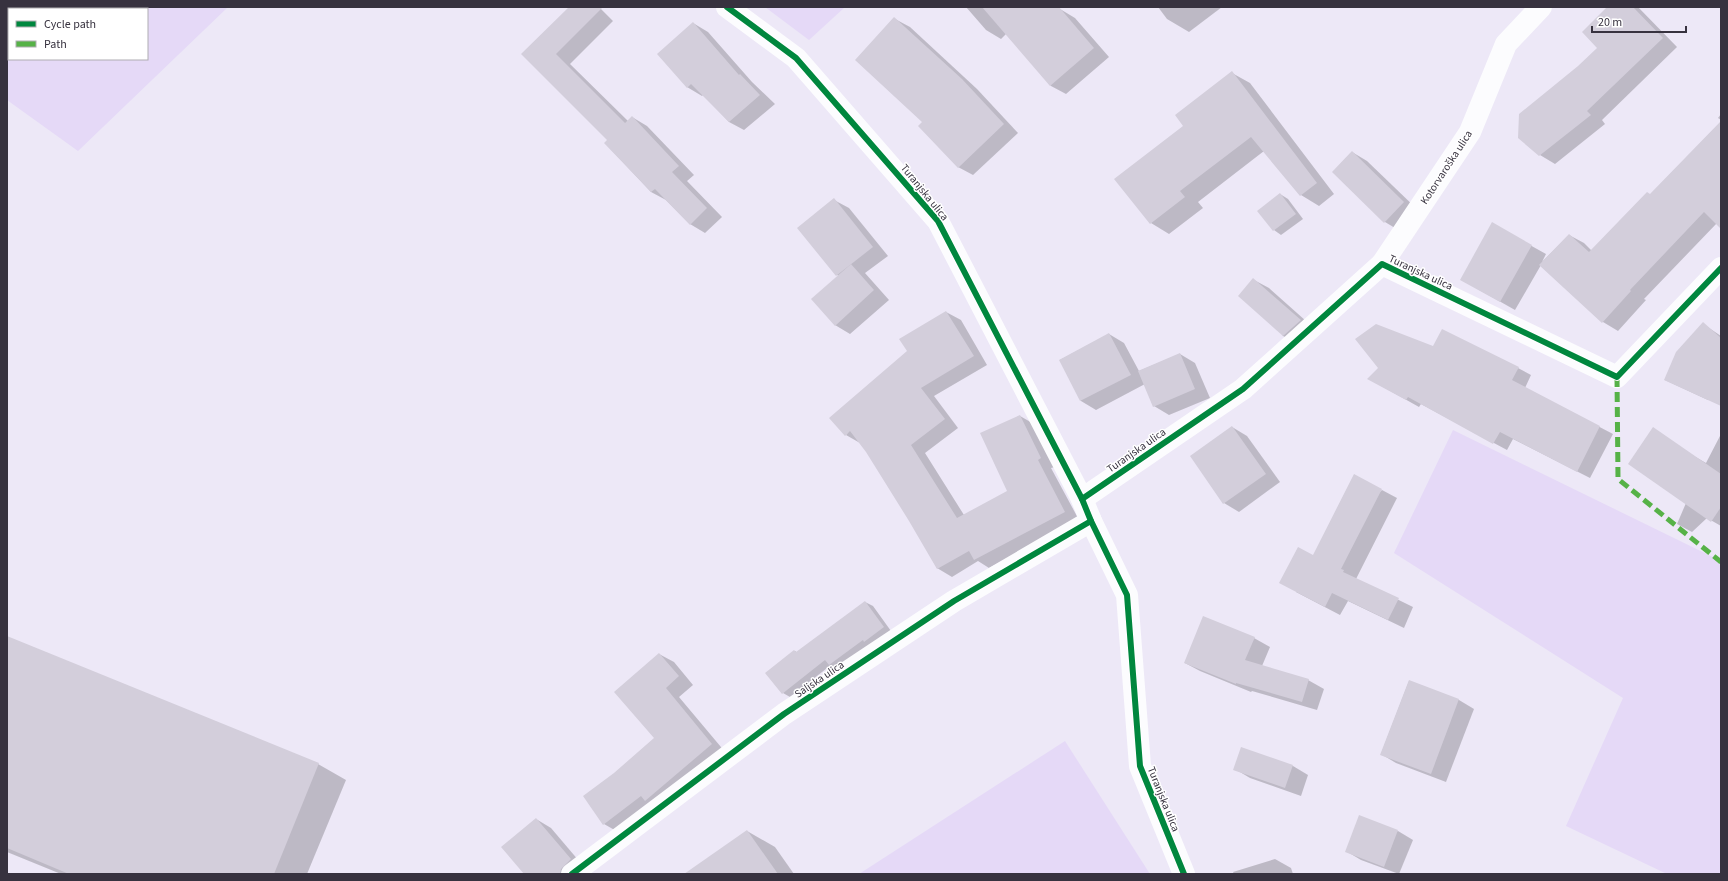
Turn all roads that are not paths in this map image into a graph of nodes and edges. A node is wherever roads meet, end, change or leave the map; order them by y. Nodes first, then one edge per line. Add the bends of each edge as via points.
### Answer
1 (727, 7) edge
2 (1541, 7) edge
3 (1382, 264) junction
4 (1721, 268) edge
5 (1082, 499) junction
6 (1091, 521) junction
7 (572, 874) edge
8 (1184, 874) edge

1 - 5 street, Turanjska ulica via 796,58 938,221
2 - 3 street, Kotorvaroška ulica via 1506,44 1470,132
3 - 4 street, Turanjska ulica via 1618,377
3 - 5 street, Turanjska ulica via 1243,389
5 - 6 street, Turanjska ulica
6 - 7 street, Saljska ulica via 954,601 784,714
6 - 8 street, Turanjska ulica via 1127,595 1140,766

